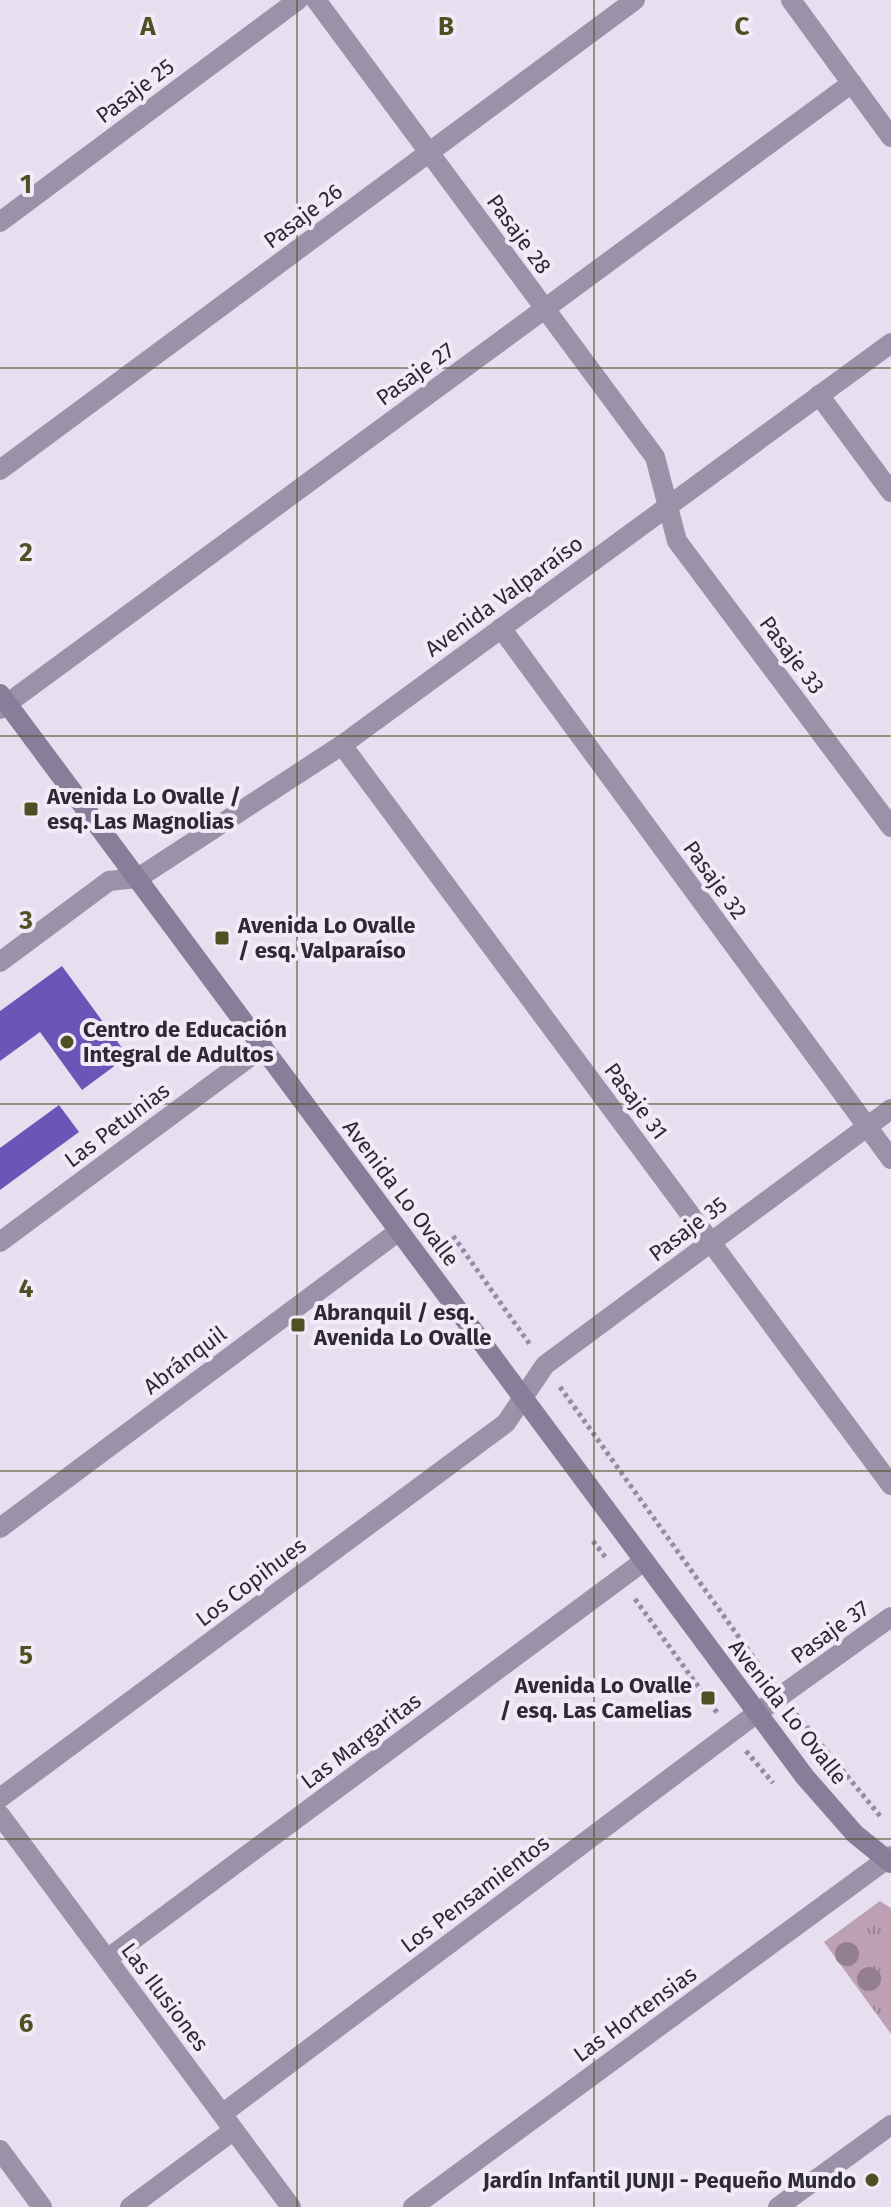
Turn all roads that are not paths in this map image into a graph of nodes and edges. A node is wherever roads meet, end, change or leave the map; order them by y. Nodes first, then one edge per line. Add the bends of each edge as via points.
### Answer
1 (298, 0) edge
2 (316, 0) edge
3 (635, 0) edge
4 (791, 0) edge
5 (852, 83) junction
6 (891, 137) edge
7 (429, 152) junction
8 (0, 222) edge
9 (545, 309) junction
10 (891, 343) edge
11 (819, 395) junction
12 (0, 470) edge
13 (891, 492) edge
14 (669, 505) junction
15 (501, 628) junction
16 (2, 702) edge
17 (342, 745) junction
18 (891, 827) edge
19 (138, 878) junction
20 (0, 962) edge
21 (263, 1047) junction
22 (891, 1109) edge
23 (867, 1127) junction
24 (891, 1159) edge
25 (399, 1231) junction
26 (0, 1242) edge
27 (711, 1242) junction
28 (523, 1398) junction
29 (891, 1485) edge
30 (0, 1528) edge
31 (644, 1561) junction
32 (891, 1617) edge
33 (757, 1713) junction
34 (0, 1798) edge
35 (0, 1815) edge
36 (889, 1860) edge
37 (107, 1959) junction
38 (228, 2122) junction
39 (891, 2125) edge
40 (0, 2150) edge
41 (42, 2207) edge
42 (130, 2207) edge
43 (291, 2207) edge
44 (413, 2207) edge
45 (778, 2207) edge

1 - 8 street, Pasaje 25
2 - 7 street, Pasaje 28
3 - 7 street, Pasaje 26
4 - 5 street
5 - 6 street
5 - 9 street, Pasaje 27
7 - 9 street, Pasaje 28
7 - 12 street, Pasaje 26
9 - 14 street, Pasaje 28 via 655,457
9 - 16 street, Pasaje 27
10 - 11 street, Avenida Valparaíso
11 - 13 street
11 - 14 street, Avenida Valparaíso
14 - 15 street, Avenida Valparaíso
14 - 18 street, Pasaje 33 via 677,541
15 - 17 street, Avenida Valparaíso
15 - 23 street, Pasaje 32
16 - 19 main road, Avenida Lo Ovalle
17 - 19 street, Avenida Valparaíso
17 - 27 street, Pasaje 31
19 - 20 street, Avenida Valparaíso via 109,881
19 - 21 main road, Avenida Lo Ovalle
21 - 25 main road, Avenida Lo Ovalle
21 - 26 street, Las Petunias
22 - 23 street, Pasaje 35
23 - 24 street, Pasaje 32
23 - 27 street, Pasaje 35
25 - 28 main road, Avenida Lo Ovalle
25 - 30 street, Abránquil
27 - 28 street, Pasaje 35 via 545,1365
27 - 29 street, Pasaje 31
28 - 31 main road, Avenida Lo Ovalle
28 - 34 street, Los Copihues via 506,1423
31 - 33 main road, Avenida Lo Ovalle
31 - 37 street, Las Margaritas
32 - 33 street, Pasaje 37
33 - 36 main road, Avenida Lo Ovalle via 855,1834
33 - 38 street, Los Pensamientos
35 - 37 street, Las Ilusiones
36 - 44 street, Las Hortensias
37 - 38 street, Las Ilusiones
38 - 42 street, Los Pensamientos
38 - 43 street, Las Ilusiones
39 - 45 street
40 - 41 street

